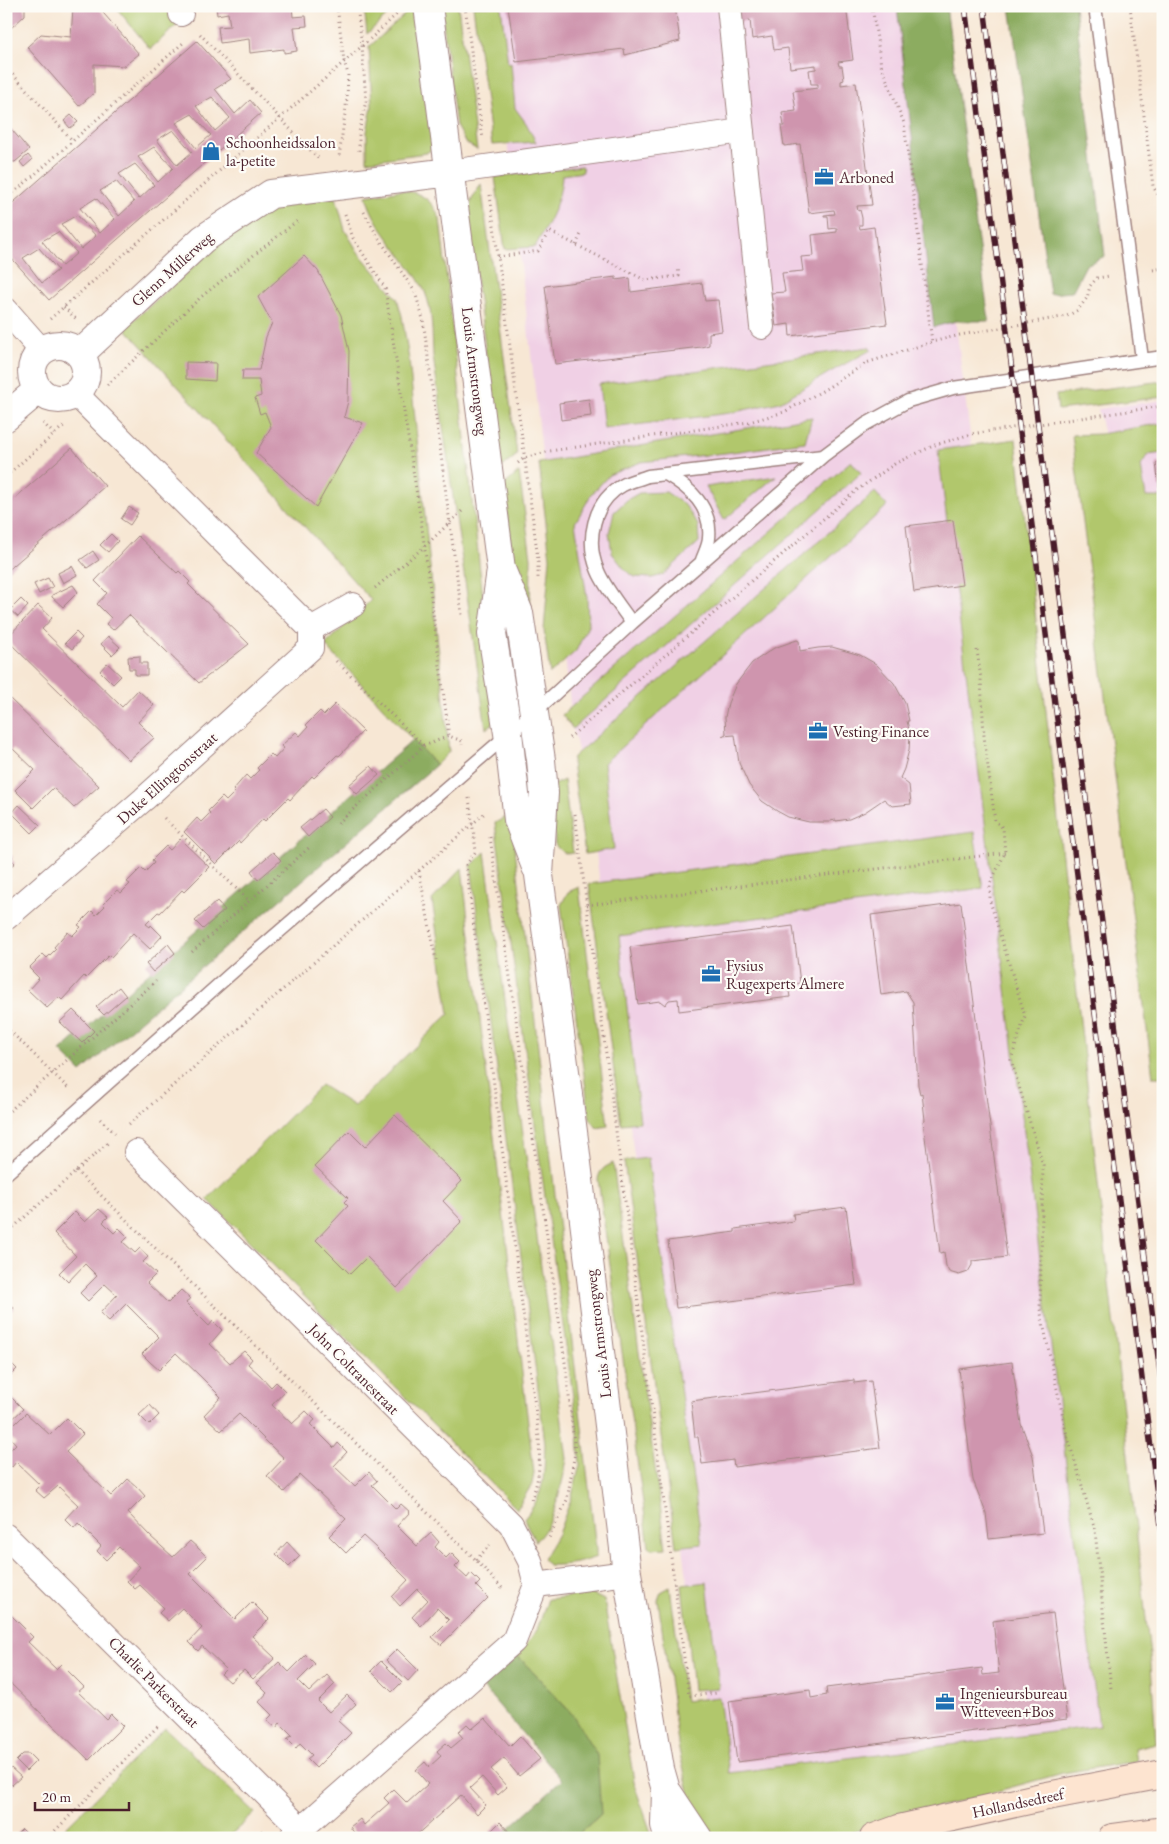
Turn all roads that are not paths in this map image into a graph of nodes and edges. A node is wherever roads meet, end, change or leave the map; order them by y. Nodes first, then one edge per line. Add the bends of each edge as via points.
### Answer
1 (428, 6) edge
2 (729, 6) edge
3 (1095, 6) edge
4 (742, 131) junction
5 (450, 172) junction
6 (6, 310) edge
7 (762, 327) dead end
8 (36, 344) junction
9 (80, 354) junction
10 (1163, 357) edge
11 (1142, 359) junction
12 (38, 390) junction
13 (81, 400) junction
14 (6, 417) edge
15 (823, 456) junction
16 (666, 474) junction
17 (701, 563) junction
18 (501, 569) junction
19 (353, 605) road end
20 (632, 623) junction
21 (311, 638) junction
22 (540, 705) junction
23 (508, 733) junction
24 (539, 875) junction
25 (6, 918) edge
26 (136, 1152) road end
27 (6, 1174) edge
28 (6, 1536) edge
29 (627, 1574) junction
30 (536, 1585) junction
31 (1163, 1774) edge
32 (666, 1790) junction
33 (1163, 1831) edge
34 (296, 1833) edge
35 (668, 1838) edge
36 (698, 1838) edge
37 (874, 1838) edge
38 (1112, 1838) edge

1 - 5 street, Louis Armstrongweg
2 - 4 street
3 - 11 lane
4 - 5 street
4 - 7 street
5 - 9 street, Glenn Millerweg via 271,194 204,239
5 - 18 street, Louis Armstrongweg
6 - 8 street
8 - 9 street via 61,345
8 - 12 street via 32,370
9 - 13 street via 86,367
10 - 11 lane
11 - 15 lane via 953,388 908,401 866,424
12 - 13 street via 53,399
12 - 14 street
13 - 21 street
15 - 16 lane
15 - 17 lane
16 - 17 lane via 698,499 708,518 709,540
16 - 20 lane via 622,485 604,501 593,522 591,546 598,571
17 - 20 lane
18 - 22 street, Louis Armstrongweg via 519,613
18 - 23 street, Louis Armstrongweg via 492,634
19 - 21 street, Duke Ellingtonstraat
20 - 22 lane
21 - 25 street, Duke Ellingtonstraat via 144,799
22 - 23 lane
22 - 24 street, Louis Armstrongweg via 544,793
23 - 24 street, Louis Armstrongweg via 518,820
23 - 27 lane
24 - 29 street, Louis Armstrongweg
26 - 30 street, John Coltranestraat via 511,1524 530,1561
28 - 34 street, Charlie Parkerstraat via 178,1706
29 - 30 street
29 - 32 street, Louis Armstrongweg
30 - 34 street, Charlie Parkerstraat via 514,1641
31 - 37 main road, Hollandsedreef via 1042,1797 899,1829
32 - 35 street, Louis Armstrongweg
32 - 36 street, Louis Armstrongweg
33 - 38 main road

